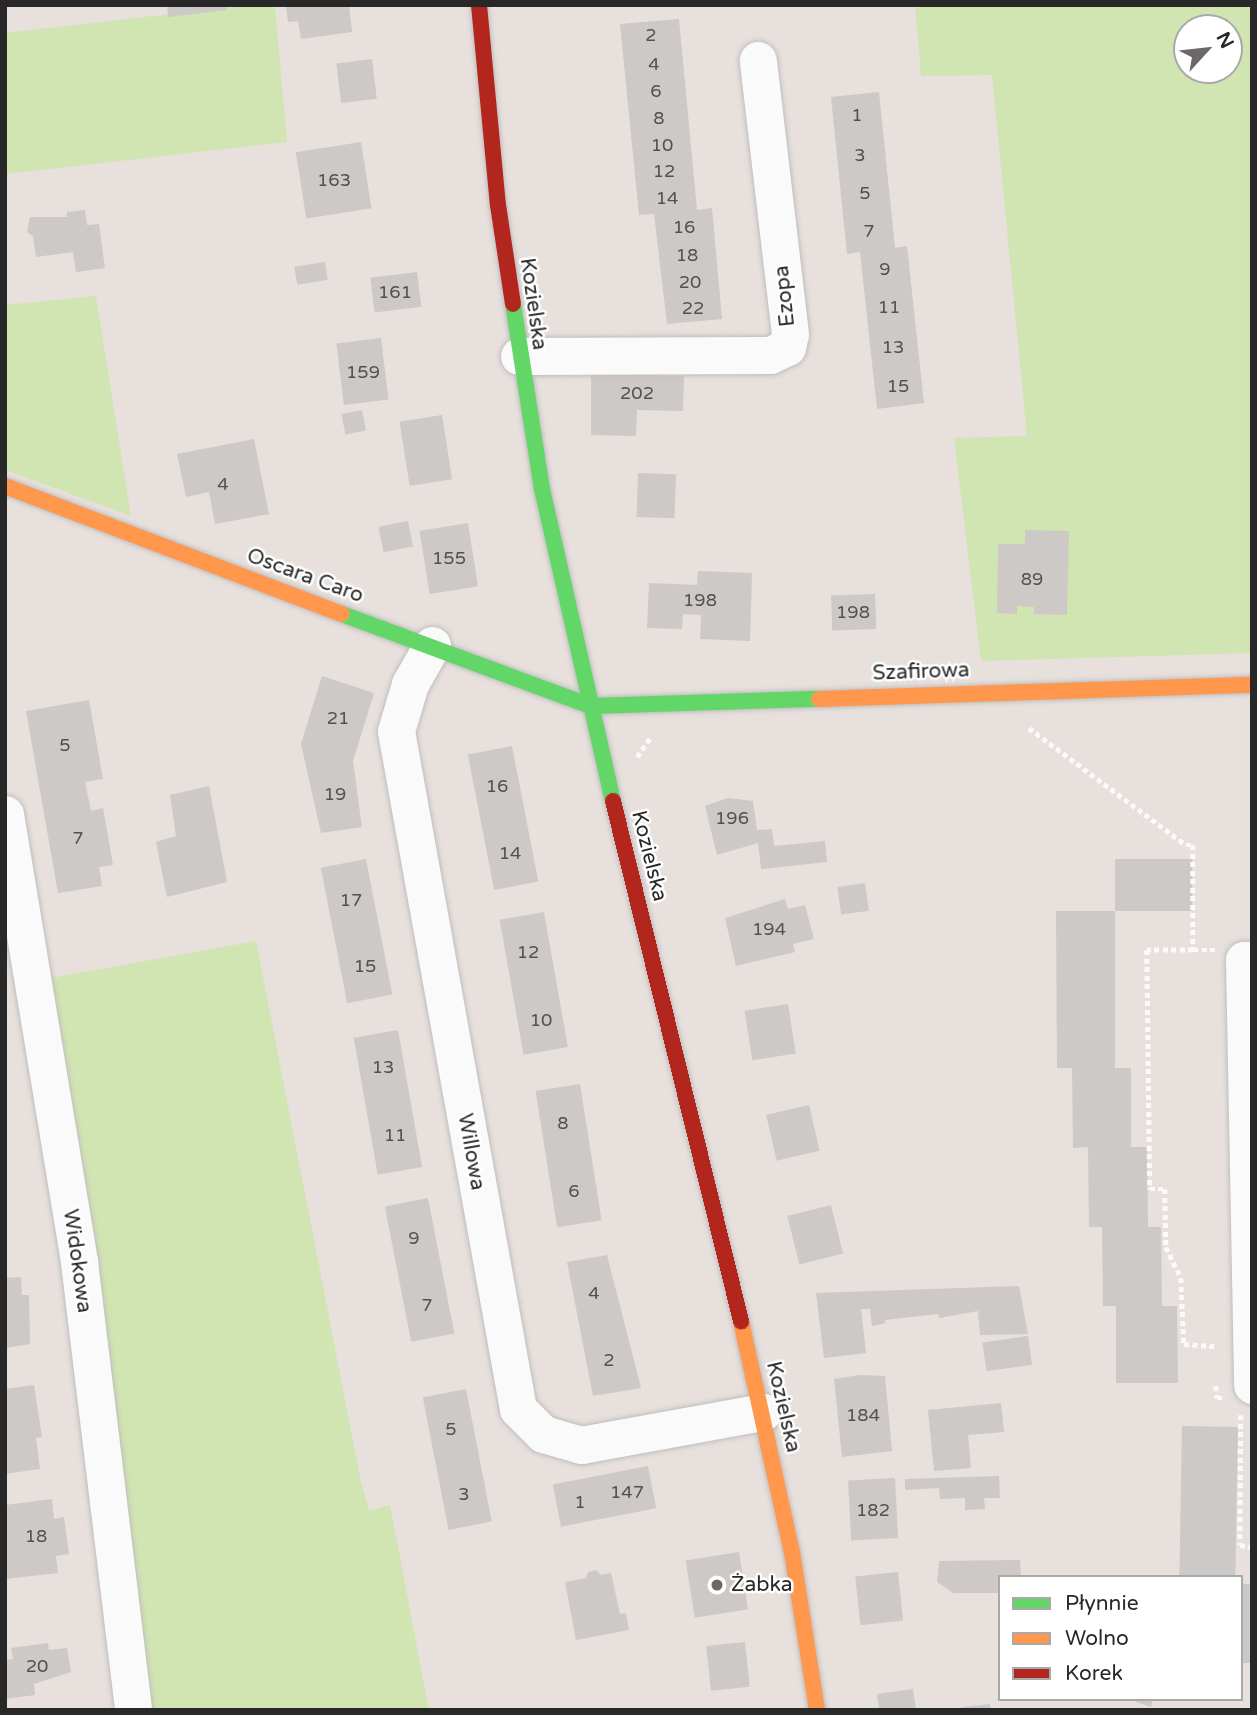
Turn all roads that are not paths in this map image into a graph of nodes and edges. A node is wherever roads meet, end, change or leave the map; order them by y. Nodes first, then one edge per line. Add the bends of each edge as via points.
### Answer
1 (479, 5) edge
2 (758, 60) dead end
3 (519, 356) junction
4 (5, 486) edge
5 (432, 645) junction
6 (1252, 685) edge
7 (591, 706) junction
8 (5, 814) edge
9 (1248, 960) edge
10 (1240, 1398) edge
11 (763, 1412) junction
12 (133, 1710) edge
13 (817, 1710) edge

1 - 3 street, Kozielska
2 - 3 street, Ezopa via 790,334 787,347 770,355
3 - 7 street, Kozielska via 541,489
4 - 5 street, Oscara Caro
5 - 7 street, Oscara Caro
5 - 11 street, Willowa via 410,684 396,731 518,1409 543,1434 581,1445
6 - 7 street, Szafirowa
7 - 11 street, Kozielska
8 - 12 street, Widokowa via 79,1262
9 - 10 street
11 - 13 street, Kozielska via 792,1552

